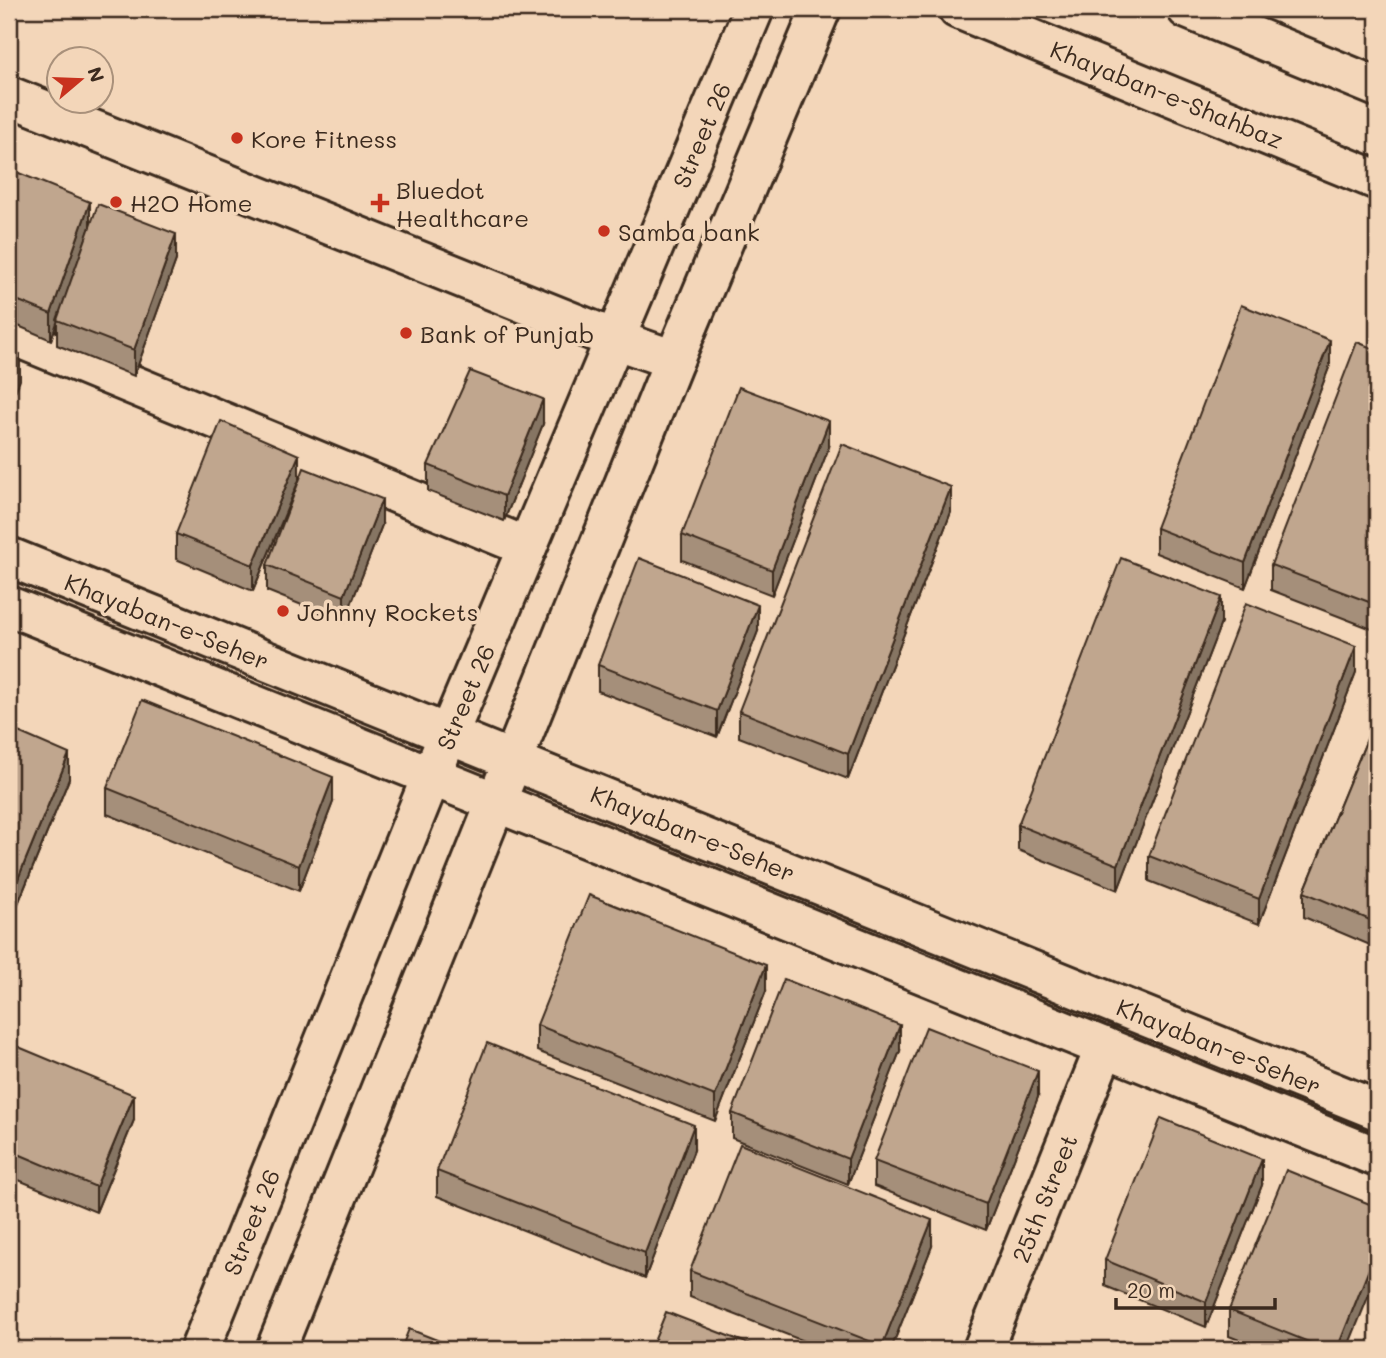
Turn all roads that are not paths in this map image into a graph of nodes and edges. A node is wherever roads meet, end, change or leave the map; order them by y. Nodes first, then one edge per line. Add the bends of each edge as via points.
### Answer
1 (754, 9) edge
2 (821, 9) edge
3 (958, 9) edge
4 (1187, 9) edge
5 (1377, 87) edge
6 (9, 96) edge
7 (1377, 180) edge
8 (9, 334) edge
9 (614, 339) junction
10 (674, 360) junction
11 (527, 547) junction
12 (9, 557) edge
13 (9, 607) edge
14 (448, 735) junction
15 (513, 760) junction
16 (432, 776) junction
17 (497, 803) junction
18 (1105, 1047) junction
19 (1377, 1110) edge
20 (1377, 1157) edge
21 (200, 1349) edge
22 (276, 1349) edge
23 (983, 1349) edge

1 - 9 main road, Street 26
2 - 10 main road
3 - 7 main road, Khayaban-e-Shahbaz
4 - 5 main road
6 - 9 main road
8 - 11 main road
9 - 10 main road
9 - 11 main road, Street 26
10 - 15 main road
11 - 14 main road, Street 26
12 - 14 main road, Khayaban-e-Seher
13 - 16 main road, Khayaban-e-Seher
14 - 15 main road, Khayaban-e-Seher
14 - 16 main road, Street 26
15 - 17 main road
15 - 19 main road, Khayaban-e-Seher
16 - 17 main road, Khayaban-e-Seher
16 - 21 main road, Street 26
17 - 18 main road, Khayaban-e-Seher
17 - 22 main road
18 - 20 main road, Khayaban-e-Seher
18 - 23 main road, 25th Street

